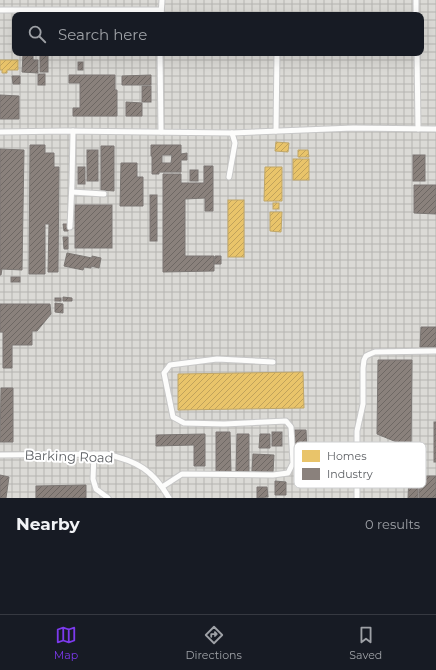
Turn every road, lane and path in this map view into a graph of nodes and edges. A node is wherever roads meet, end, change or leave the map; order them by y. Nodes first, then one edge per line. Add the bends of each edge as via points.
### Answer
1 (162, 0) edge
2 (416, 0) edge
3 (0, 10) edge
4 (107, 12) edge
5 (161, 12) edge
6 (416, 12) edge
7 (160, 56) edge
8 (277, 56) edge
9 (417, 56) edge
10 (418, 129) junction
11 (436, 129) edge
12 (73, 131) junction
13 (276, 131) junction
14 (0, 132) edge
15 (161, 132) junction
16 (232, 133) junction
17 (229, 177) dead end
18 (72, 192) junction
19 (104, 194) dead end
20 (70, 227) dead end
21 (436, 351) edge
22 (273, 362) dead end
23 (357, 442) edge
24 (94, 454) junction
25 (0, 455) edge
26 (162, 487) junction
27 (108, 498) edge
28 (169, 498) edge

1 - 5 street
2 - 6 street
3 - 4 street
7 - 15 street
8 - 13 street
9 - 10 street
10 - 11 street
10 - 13 street
12 - 14 street
12 - 15 street
12 - 18 street
13 - 16 street
15 - 16 street
16 - 17 street via 235,143
18 - 19 street
18 - 20 street
21 - 23 street via 380,351 366,356
22 - 26 street via 217,359 170,365 164,373 173,417 184,423 286,421 291,427 292,434 292,463 288,473 182,474
24 - 25 street, Barking Road
24 - 26 street, Barking Road via 106,454 136,463 149,472
24 - 27 street via 93,479 96,490
26 - 28 street, Barking Road

